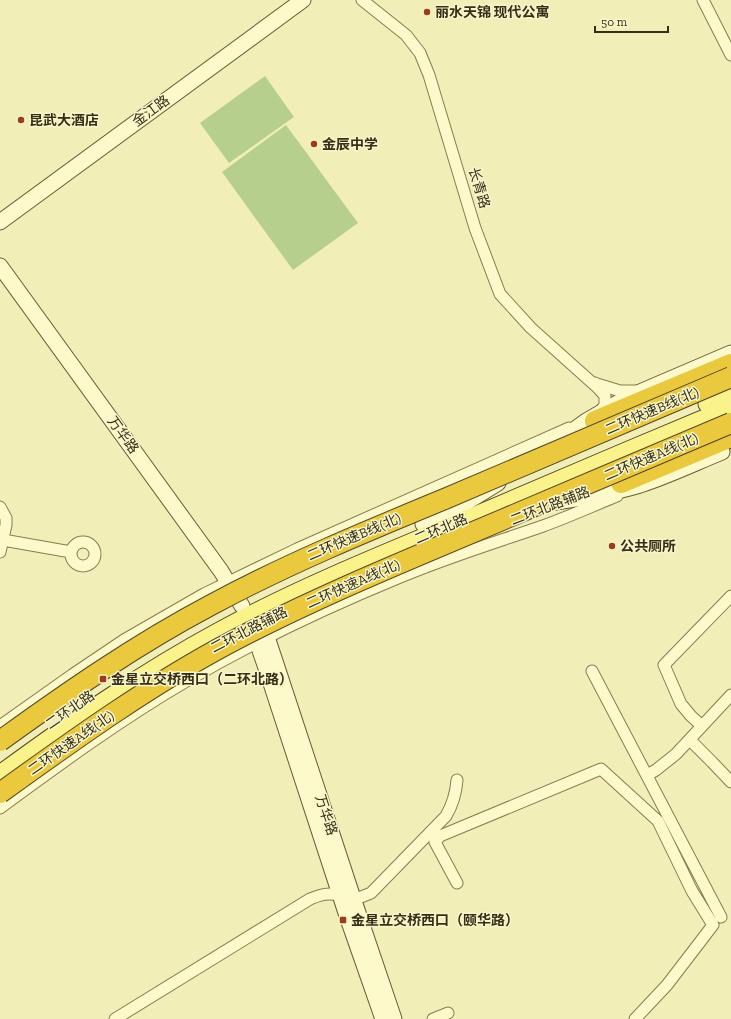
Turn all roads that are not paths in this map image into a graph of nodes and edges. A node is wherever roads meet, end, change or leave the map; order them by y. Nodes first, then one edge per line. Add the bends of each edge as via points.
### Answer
1 (303, 0) edge
2 (362, 0) edge
3 (703, 0) edge
4 (731, 55) edge
5 (0, 222) edge
6 (0, 266) edge
7 (731, 353) edge
8 (731, 364) edge
9 (584, 376) junction
10 (731, 377) edge
11 (639, 392) junction
12 (731, 394) edge
13 (731, 406) edge
14 (599, 413) junction
15 (731, 423) edge
16 (731, 436) edge
17 (731, 448) edge
18 (671, 473) junction
19 (519, 490) junction
20 (0, 507) edge
21 (426, 529) junction
22 (3, 540) junction
23 (0, 552) edge
24 (71, 552) dead end
25 (228, 582) junction
26 (731, 596) edge
27 (248, 611) junction
28 (262, 640) junction
29 (592, 671) dead end
30 (731, 695) edge
31 (0, 726) edge
32 (702, 726) junction
33 (690, 740) junction
34 (0, 741) edge
35 (0, 760) edge
36 (0, 774) edge
37 (646, 776) junction
38 (457, 780) dead end
39 (731, 782) edge
40 (0, 793) edge
41 (0, 808) edge
42 (457, 883) dead end
43 (347, 896) junction
44 (721, 917) dead end
45 (448, 1013) dead end
46 (115, 1019) edge
47 (383, 1019) edge
48 (394, 1019) edge
49 (433, 1019) edge
50 (635, 1019) edge

1 - 5 street, 金江路
2 - 9 street, 长青路 via 406,35 420,53 475,228 500,294 530,328
3 - 4 street
6 - 25 street, 万华路
7 - 11 street
8 - 21 highway, bridge via 568,433 506,464
9 - 11 street via 597,384 620,391
9 - 14 street via 605,396 606,405
10 - 21 highway, 二环快速B线(北), bridge
11 - 14 street
12 - 19 main road, 二环北路
13 - 19 main road, 二环北路
14 - 21 street
14 - 25 street
15 - 21 highway, 二环快速A线(北), bridge
16 - 21 highway, bridge via 580,499
17 - 18 street
18 - 21 street via 623,490
18 - 28 street, 二环北路辅路 via 564,518 403,575
19 - 21 main road, 二环北路
20 - 22 street via 6,518
21 - 27 main road, 二环北路 via 308,574
21 - 34 highway, 二环快速B线(北), bridge via 295,563 239,590 131,651
21 - 40 highway, 二环快速A线(北), bridge via 313,601 258,628 159,683
22 - 23 street
22 - 24 street
25 - 27 street, 万华路
25 - 31 street via 124,640
26 - 32 street via 664,665 681,704
27 - 28 street, 万华路
27 - 35 main road, 二环北路 via 190,633 82,701
27 - 36 main road, 二环北路 via 94,707
28 - 41 street, 二环北路辅路 via 147,705
28 - 43 street, 万华路
29 - 37 street
30 - 32 street
32 - 33 street
33 - 37 street
33 - 39 street
37 - 44 street
38 - 43 street via 452,805 446,816 371,893 361,897
42 - 50 street via 435,842 440,836 601,769 658,821 692,891 713,926 667,985
43 - 46 street via 330,893 310,899
43 - 47 street, 万华路
43 - 48 street, 万华路
45 - 49 street

